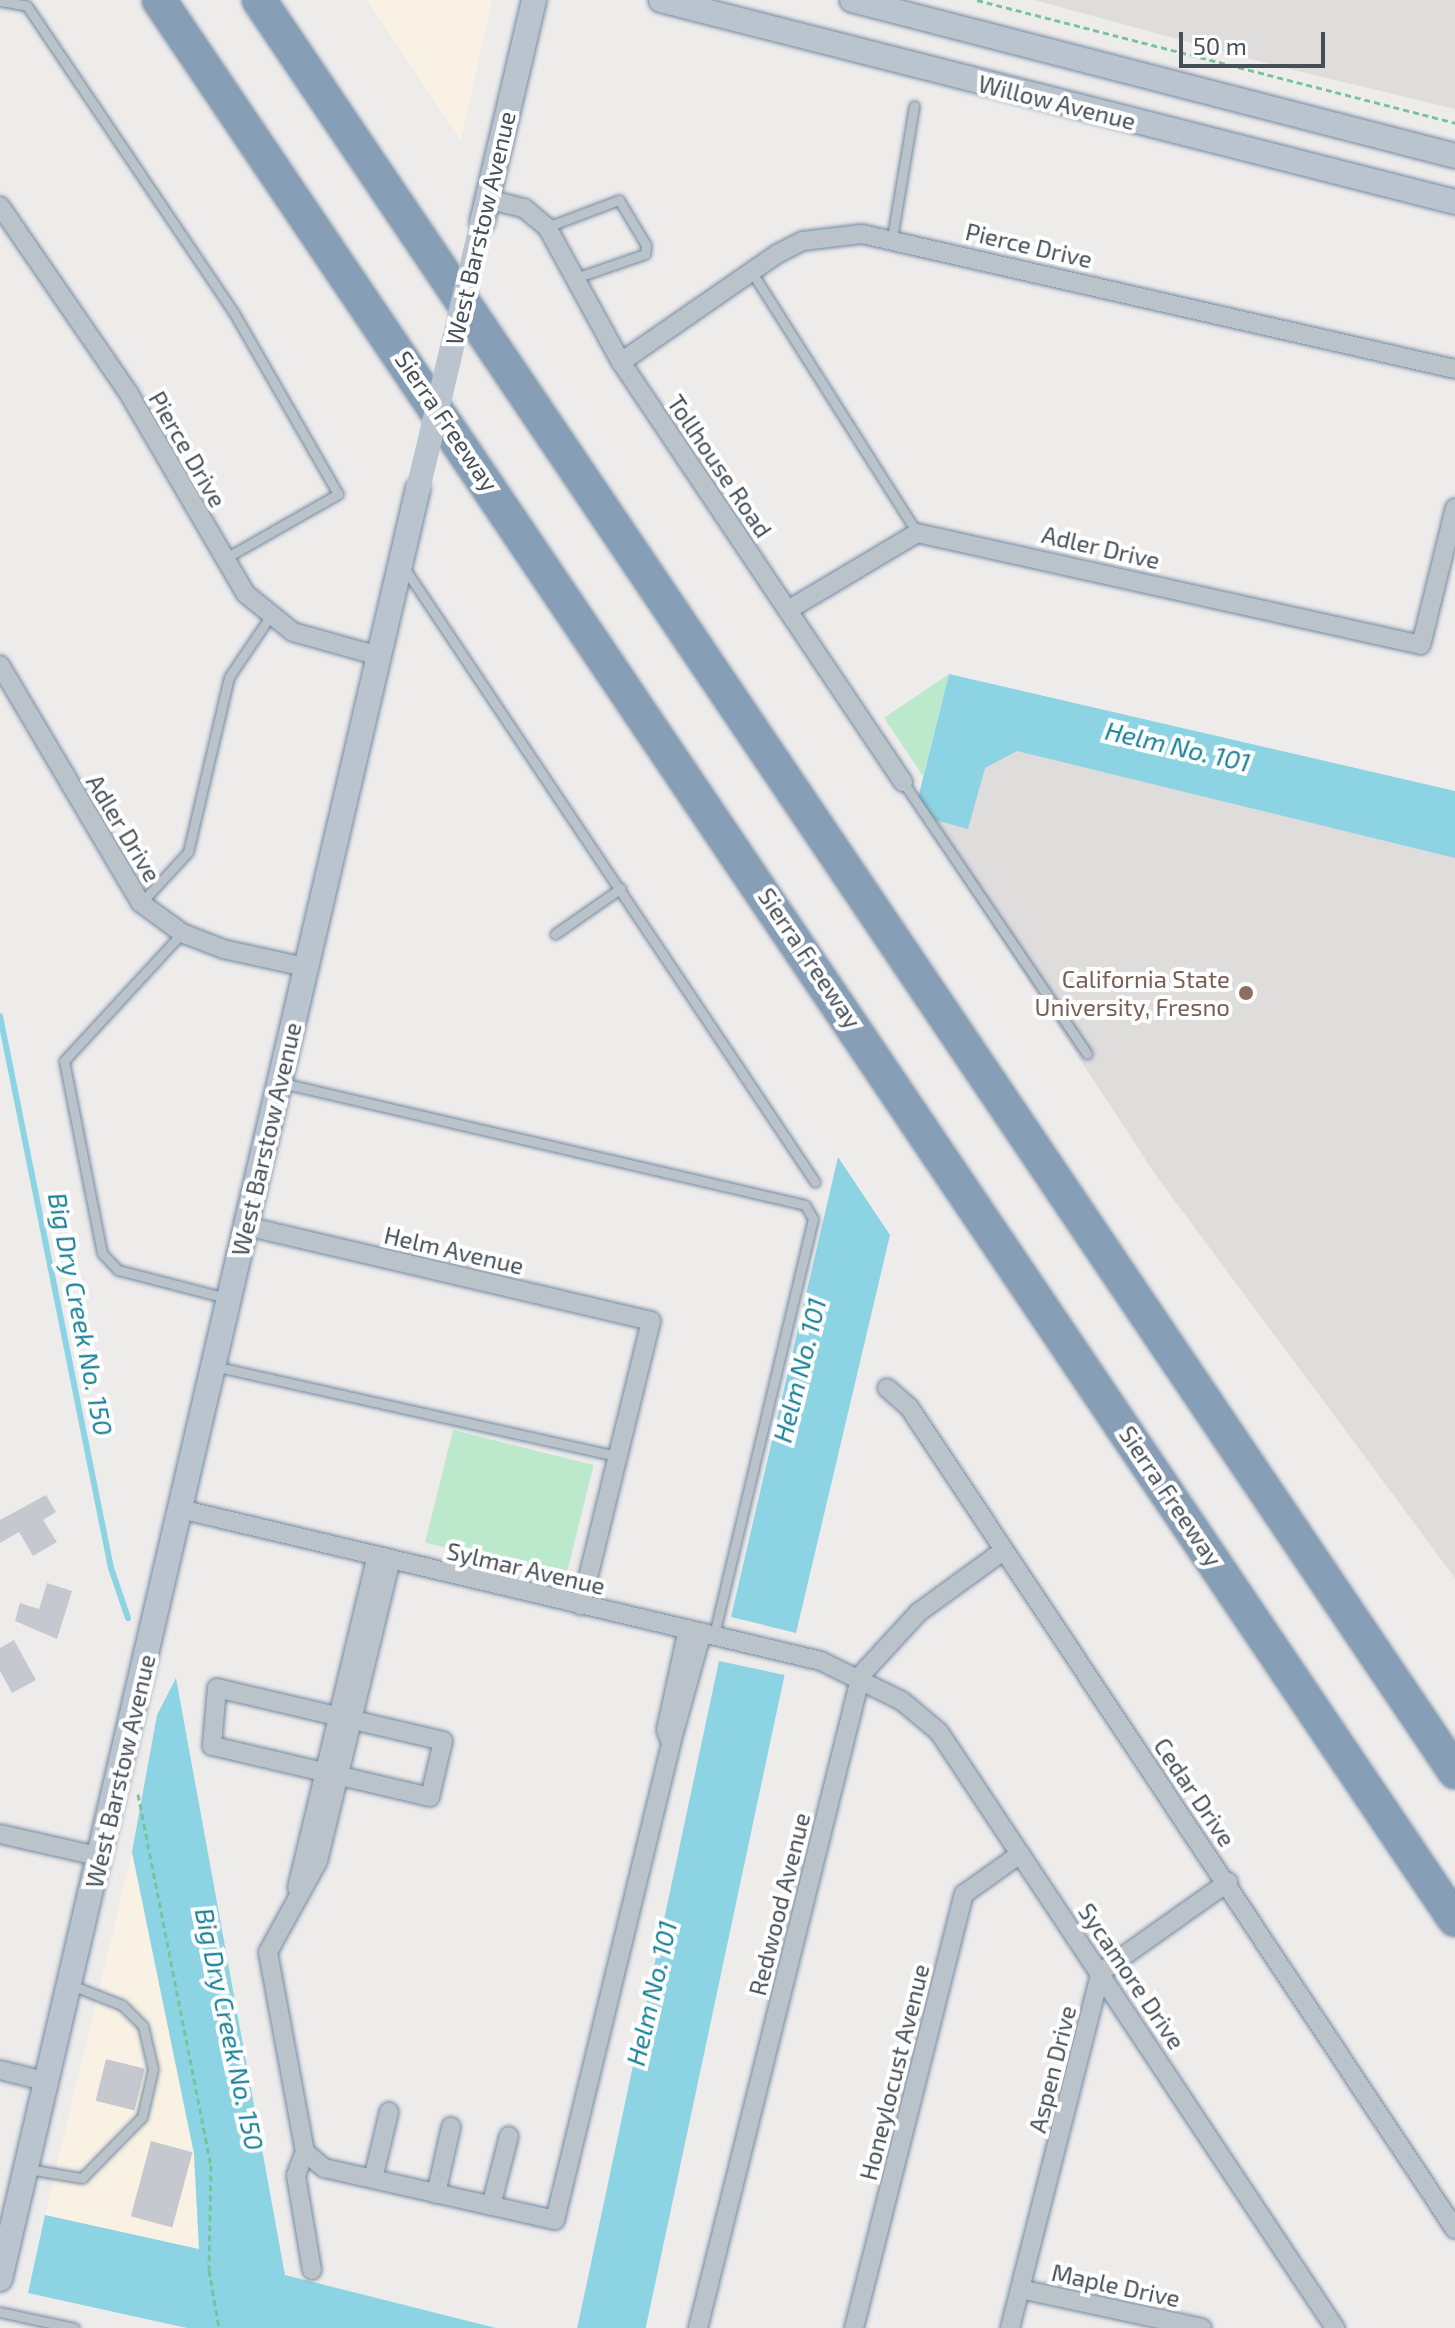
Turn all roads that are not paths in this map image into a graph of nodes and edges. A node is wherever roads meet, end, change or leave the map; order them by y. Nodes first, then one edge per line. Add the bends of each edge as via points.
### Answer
1 (159, 0) edge
2 (259, 0) edge
3 (534, 0) edge
4 (661, 0) edge
5 (852, 0) edge
6 (0, 1) edge
7 (914, 106) dead end
8 (1455, 156) edge
9 (1455, 202) edge
10 (0, 206) edge
11 (484, 210) junction
12 (547, 227) junction
13 (892, 238) junction
14 (751, 271) junction
15 (573, 279) junction
16 (621, 362) junction
17 (1455, 369) edge
18 (1455, 508) edge
19 (917, 533) junction
20 (223, 560) junction
21 (401, 563) junction
22 (788, 610) junction
23 (269, 618) junction
24 (379, 656) junction
25 (0, 665) edge
26 (903, 782) joint
27 (621, 888) junction
28 (141, 903) junction
29 (182, 933) junction
30 (555, 934) dead end
31 (305, 967) junction
32 (1087, 1054) dead end
33 (279, 1082) junction
34 (815, 1182) dead end
35 (246, 1226) junction
36 (229, 1298) junction
37 (213, 1366) junction
38 (887, 1388) dead end
39 (617, 1456) junction
40 (180, 1509) junction
41 (1003, 1551) junction
42 (384, 1558) junction
43 (1324, 1576) junction
44 (581, 1606) junction
45 (702, 1632) junction
46 (861, 1675) junction
47 (345, 1719) junction
48 (1455, 1735) edge
49 (1455, 1772) edge
50 (330, 1778) junction
51 (0, 1834) edge
52 (1020, 1854) junction
53 (101, 1857) junction
54 (1228, 1882) junction
55 (1455, 1920) edge
56 (1101, 1972) junction
57 (71, 1985) junction
58 (0, 2070) edge
59 (49, 2082) junction
60 (389, 2112) dead end
61 (451, 2127) dead end
62 (509, 2136) dead end
63 (305, 2152) junction
64 (26, 2168) junction
65 (373, 2179) junction
66 (436, 2194) junction
67 (491, 2206) junction
68 (1455, 2229) edge
69 (312, 2270) dead end
70 (0, 2279) edge
71 (1020, 2289) junction
72 (0, 2312) edge
73 (74, 2328) edge
74 (698, 2328) edge
75 (854, 2328) edge
76 (1010, 2328) edge
77 (1202, 2328) edge
78 (1335, 2328) edge

1 - 55 highway, Sierra Freeway
2 - 43 highway via 1085,1232
3 - 11 main road, West Barstow Avenue
4 - 9 main road, Willow Avenue
5 - 8 main road, Willow Avenue
6 - 20 lane via 27,6 234,313 338,494
7 - 13 lane
10 - 20 street, Pierce Drive via 129,394
11 - 12 street via 524,208
11 - 21 main road, West Barstow Avenue, bridge
12 - 15 street, Tollhouse Road
12 - 15 lane via 619,200 646,245 645,254
13 - 14 street, Pierce Drive via 803,241
13 - 17 street, Pierce Drive
14 - 16 street, Pierce Drive
14 - 19 lane
15 - 16 street, Tollhouse Road
16 - 22 street, Tollhouse Road
18 - 19 street, Adler Drive via 1421,645
19 - 22 street
20 - 23 street, Pierce Drive
21 - 24 main road, West Barstow Avenue
21 - 27 lane
22 - 26 street, Tollhouse Road
23 - 24 street, Pierce Drive via 293,632
23 - 28 lane via 229,677 188,852
24 - 31 main road, West Barstow Avenue
25 - 28 street, Adler Drive
26 - 32 lane
27 - 30 lane
27 - 34 lane
28 - 29 street, Adler Drive
29 - 31 street, Adler Drive
29 - 36 lane via 64,1061 102,1253 118,1270
31 - 33 main road, West Barstow Avenue
33 - 35 main road, West Barstow Avenue
33 - 45 lane via 805,1205 813,1219
35 - 36 main road, West Barstow Avenue
35 - 39 street, Helm Avenue via 651,1321
36 - 37 main road, West Barstow Avenue
37 - 39 lane
37 - 40 main road, West Barstow Avenue
38 - 41 street, Cedar Drive via 909,1407
39 - 44 street
40 - 42 street, Sylmar Avenue
40 - 53 main road, West Barstow Avenue
41 - 46 street, Redwood Avenue via 919,1612
41 - 54 street, Cedar Drive
42 - 44 street, Sylmar Avenue
42 - 47 street
43 - 48 highway
43 - 49 highway
44 - 45 street, Sylmar Avenue
45 - 46 street, Sylmar Avenue
45 - 67 street via 555,2220
46 - 52 street, Sycamore Drive via 939,1732
46 - 74 street, Redwood Avenue
47 - 50 street
47 - 50 street via 443,1741 430,1797
47 - 50 street via 217,1688 212,1746
50 - 63 street via 318,1861 297,1888 268,1952
51 - 53 street
52 - 56 street, Sycamore Drive
52 - 75 street, Honeylocust Avenue via 964,1894
53 - 57 main road, West Barstow Avenue
54 - 56 street
54 - 68 street, Cedar Drive
56 - 71 street, Aspen Drive
56 - 78 street, Sycamore Drive
57 - 59 main road, West Barstow Avenue
57 - 64 lane via 122,2005 143,2026 153,2069 142,2117 82,2178
58 - 59 street
59 - 64 main road, West Barstow Avenue
60 - 65 street
61 - 66 street
62 - 67 street
63 - 65 street via 324,2168
63 - 69 street via 296,2175
64 - 70 main road, West Barstow Avenue
65 - 66 street
66 - 67 street
71 - 76 street, Aspen Drive
71 - 77 street, Maple Drive
72 - 73 lane

